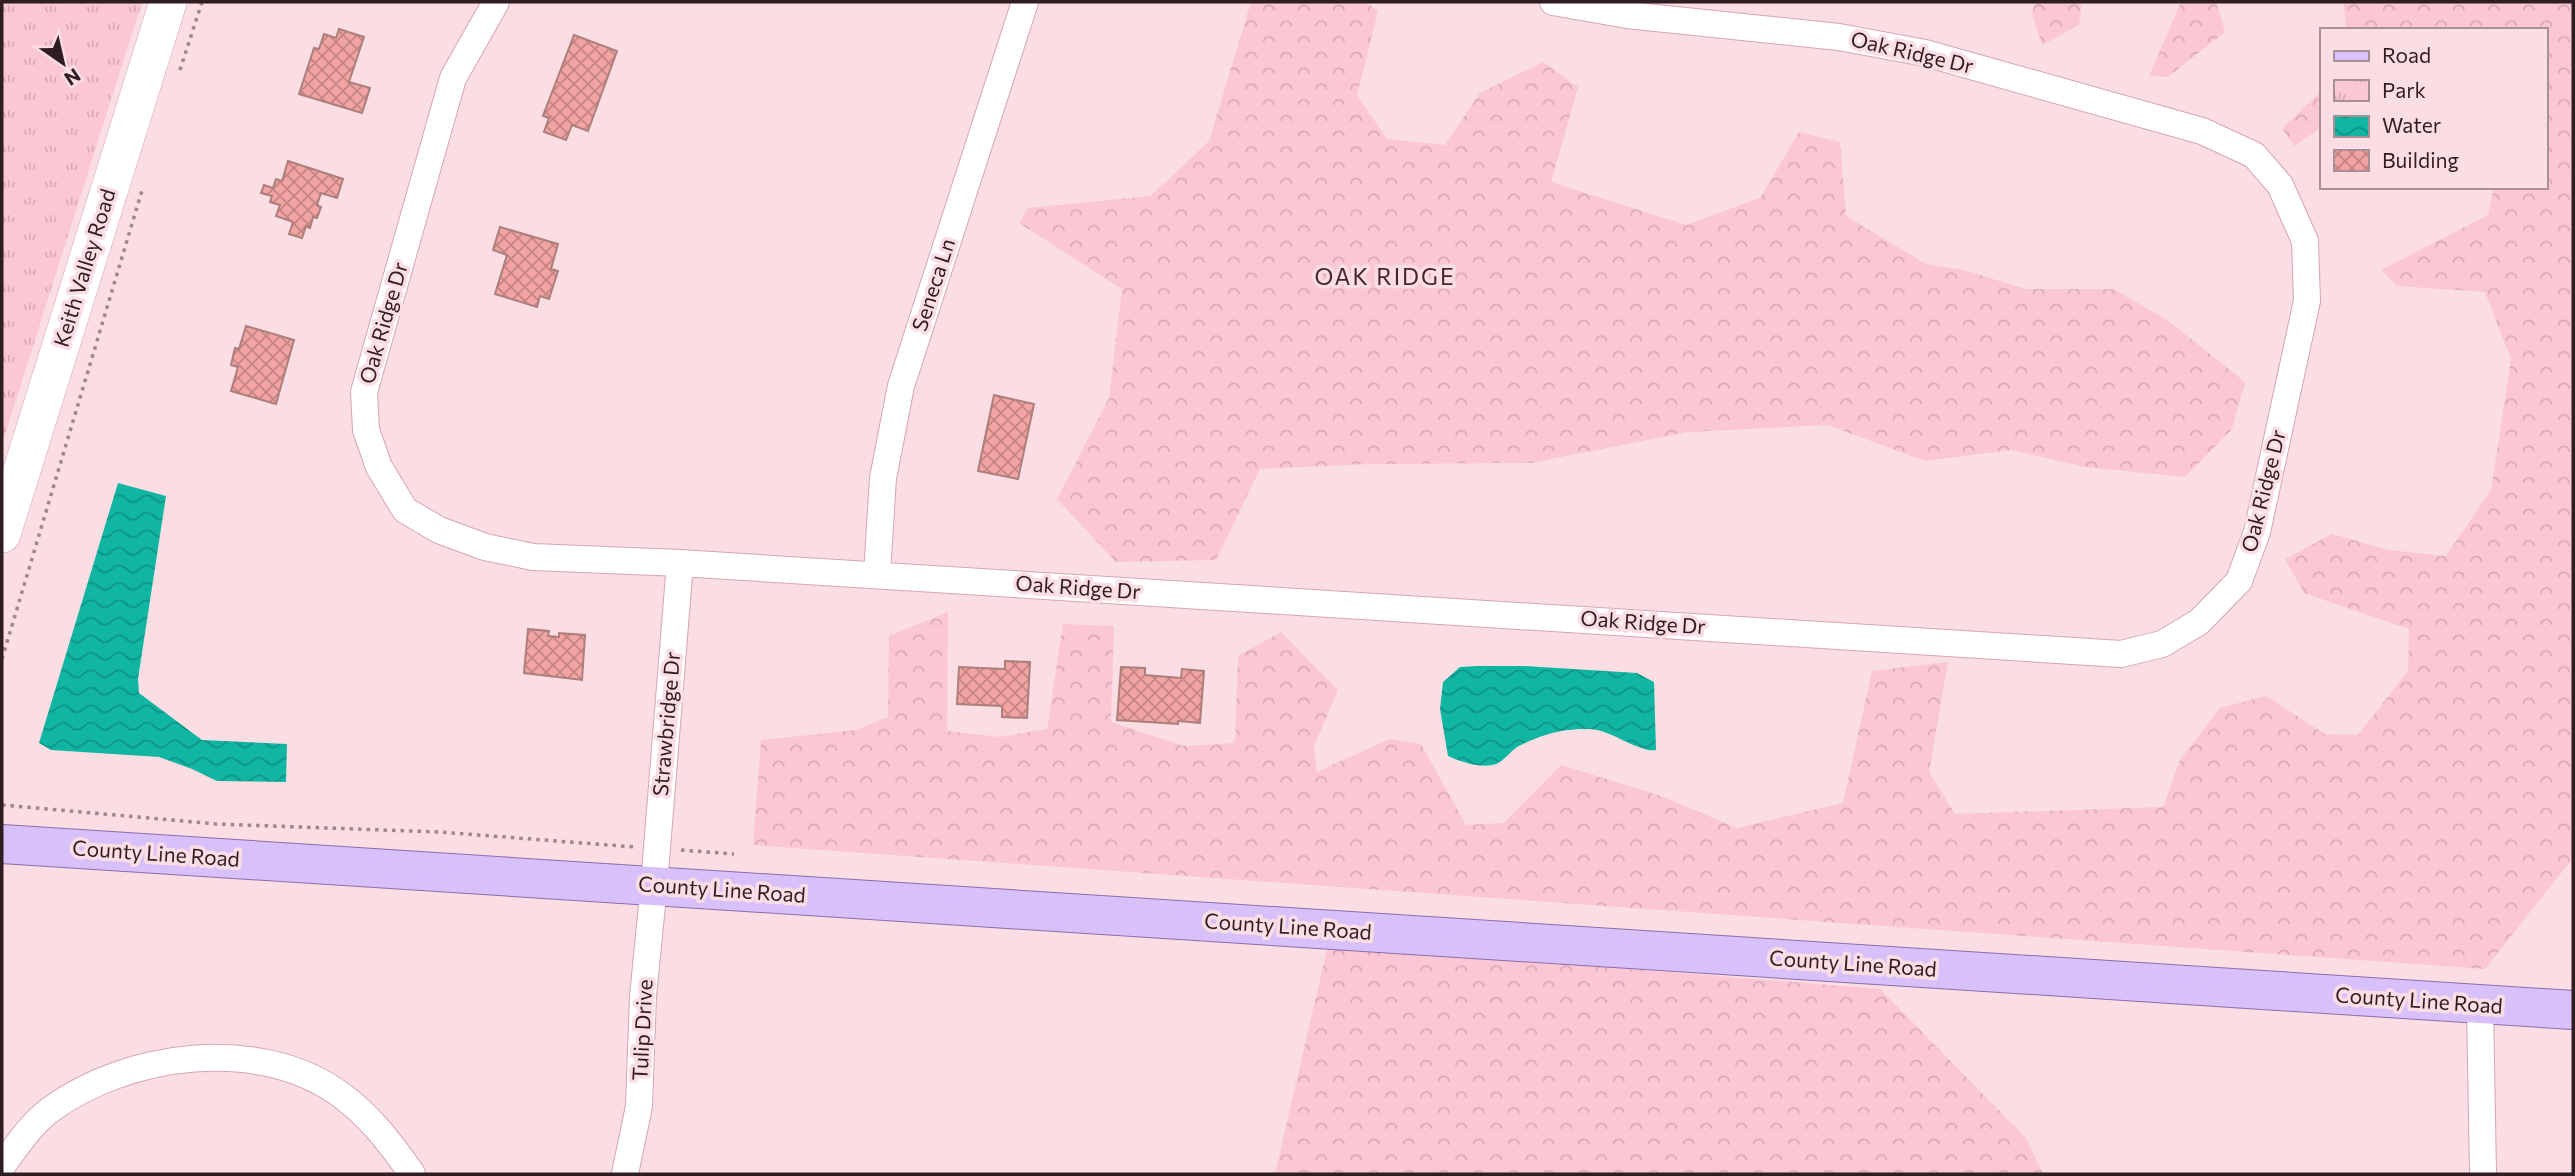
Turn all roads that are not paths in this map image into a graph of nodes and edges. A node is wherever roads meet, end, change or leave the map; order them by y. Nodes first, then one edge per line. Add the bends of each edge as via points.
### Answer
1 (168, 2) edge
2 (496, 2) edge
3 (1025, 2) edge
4 (1553, 2) edge
5 (2, 534) edge
6 (680, 563) junction
7 (877, 575) junction
8 (2, 844) edge
9 (655, 867) junction
10 (2480, 1004) junction
11 (2573, 1010) edge
12 (2, 1167) edge
13 (412, 1174) edge
14 (625, 1174) edge
15 (2483, 1174) edge

1 - 5 street, Keith Valley Road
2 - 6 street, Oak Ridge Dr via 453,78 364,393 366,430 379,467 405,510 439,530 485,547 533,557
3 - 7 street, Seneca Ln via 901,386 883,478
4 - 7 street, Oak Ridge Dr via 1627,15 1839,37 1925,53 2202,131 2254,155 2280,185 2305,241 2307,301 2257,532 2239,581 2199,622 2162,643 2121,654
6 - 7 street, Oak Ridge Dr
6 - 9 street, Strawbridge Dr
8 - 9 main road, County Line Road
9 - 10 main road, County Line Road
9 - 14 street, Tulip Drive via 639,1106
10 - 11 main road, County Line Road
10 - 15 street
12 - 13 street via 50,1110 92,1083 138,1066 185,1059 234,1059 289,1070 340,1094 379,1130

